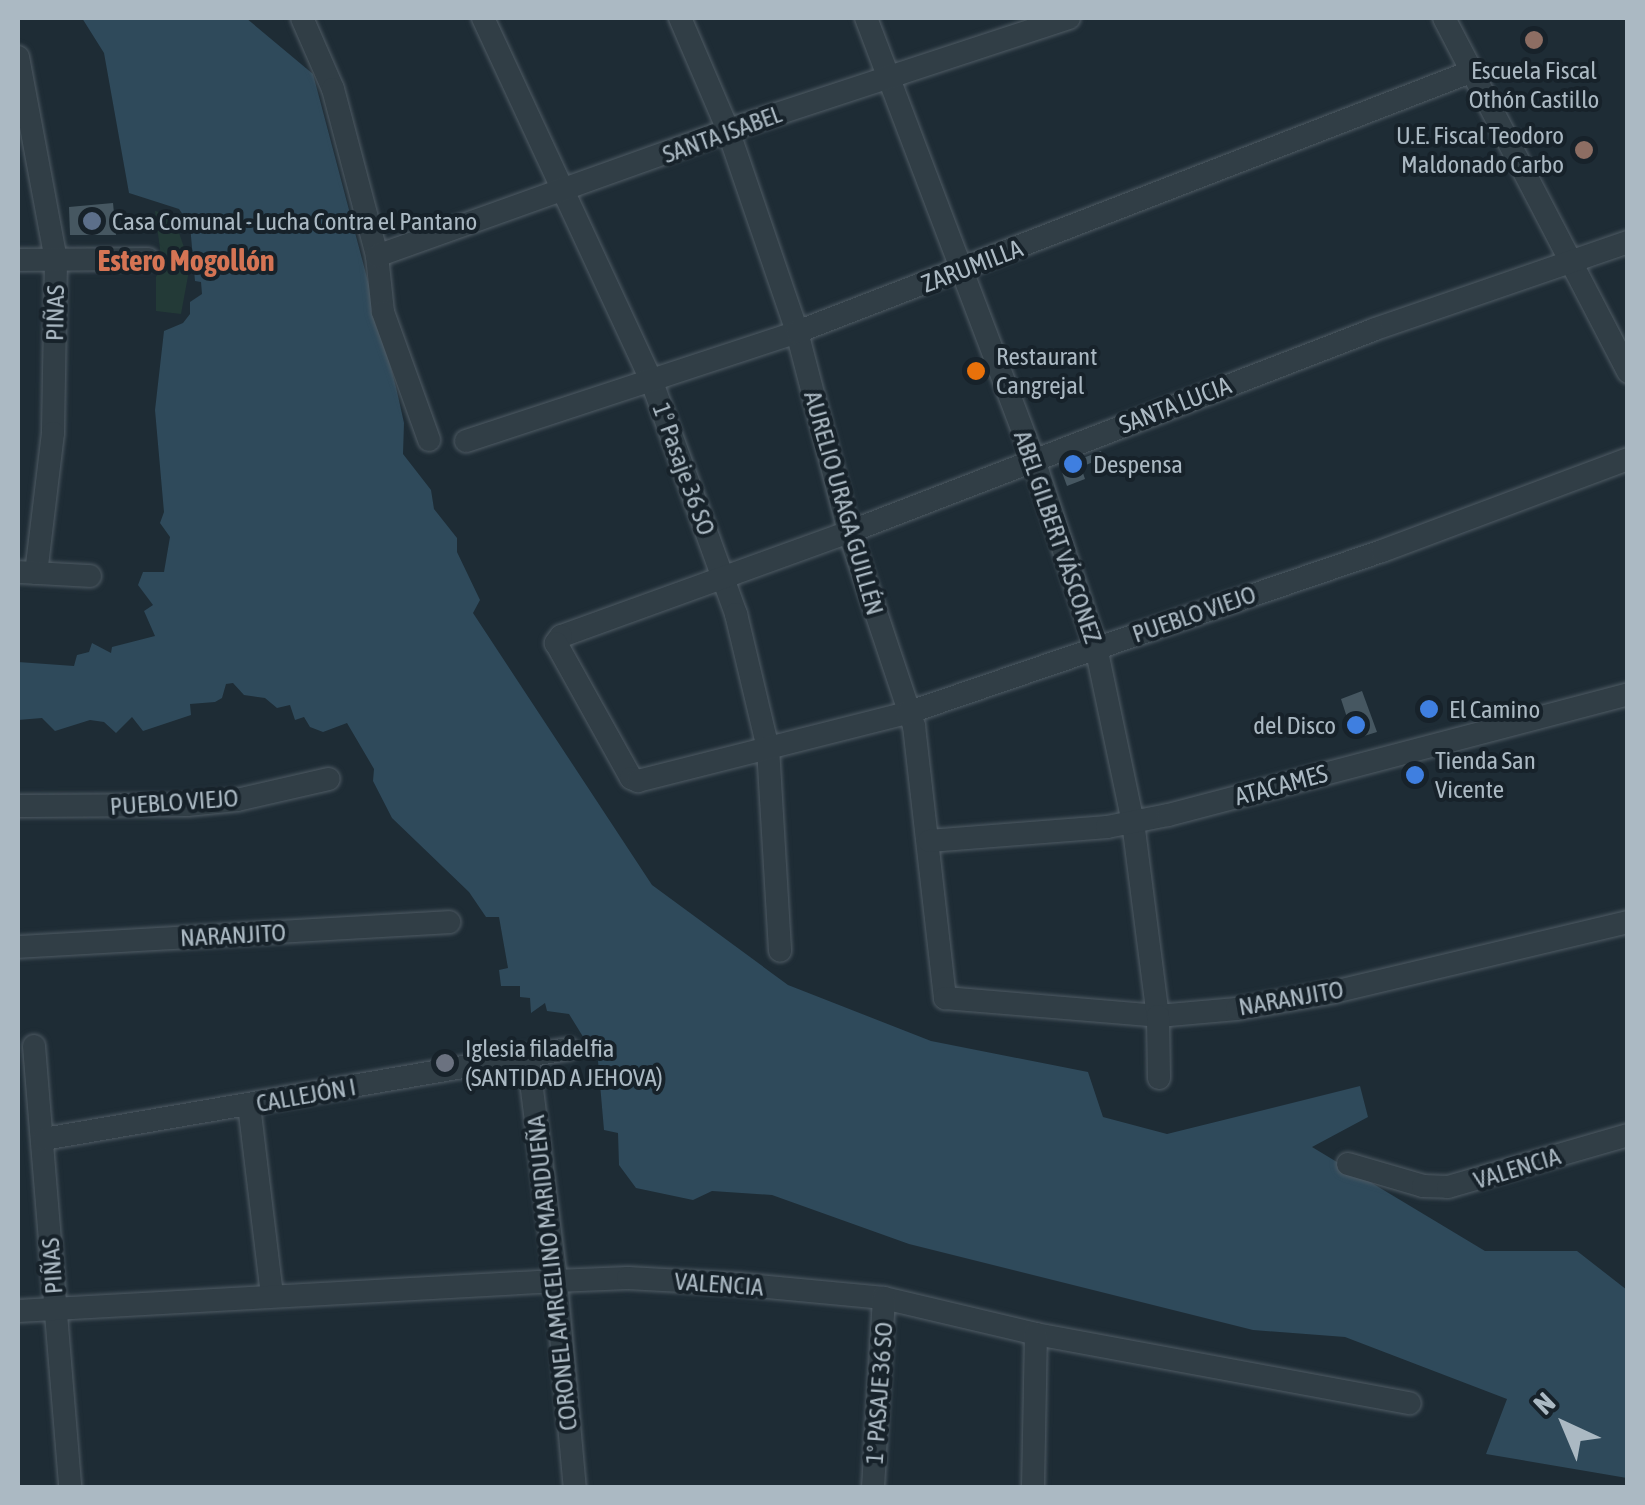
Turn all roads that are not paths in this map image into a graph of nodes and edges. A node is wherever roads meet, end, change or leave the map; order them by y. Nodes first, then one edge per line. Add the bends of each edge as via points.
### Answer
1 (302, 18) edge
2 (483, 18) edge
3 (680, 18) edge
4 (866, 18) edge
5 (1069, 18) edge
6 (1444, 18) edge
7 (18, 57) edge
8 (1470, 72) junction
9 (889, 78) junction
10 (728, 130) junction
11 (564, 193) junction
12 (1628, 242) edge
13 (378, 256) junction
14 (148, 258) dead end
15 (18, 260) edge
16 (56, 260) junction
17 (1570, 262) junction
18 (960, 270) junction
19 (797, 332) junction
20 (1628, 372) edge
21 (652, 382) junction
22 (429, 440) dead end
23 (466, 440) dead end
24 (1628, 459) edge
25 (1034, 460) junction
26 (849, 532) junction
27 (27, 572) edge
28 (90, 576) dead end
29 (724, 576) junction
30 (1096, 647) junction
31 (1628, 694) edge
32 (906, 712) junction
33 (768, 748) junction
34 (329, 780) dead end
35 (638, 781) joint
36 (18, 806) edge
37 (1133, 822) junction
38 (929, 841) junction
39 (449, 922) dead end
40 (1628, 922) edge
41 (18, 947) edge
42 (780, 951) dead end
43 (948, 1001) joint
44 (1158, 1016) junction
45 (34, 1046) dead end
46 (568, 1049) dead end
47 (528, 1058) junction
48 (1160, 1078) dead end
49 (249, 1105) junction
50 (1628, 1134) edge
51 (44, 1139) junction
52 (1348, 1164) dead end
53 (556, 1281) junction
54 (272, 1296) junction
55 (884, 1298) junction
56 (55, 1310) junction
57 (18, 1311) edge
58 (1036, 1334) junction
59 (1410, 1402) dead end
60 (70, 1488) edge
61 (575, 1488) edge
62 (873, 1488) edge
63 (1033, 1488) edge

1 - 13 street via 332,84
2 - 11 street, 1º Pasaje 36 SO
3 - 10 street, AURELIO URAGA GUILLÉN
4 - 9 street, ABEL GILBERT VÁSCONEZ
5 - 9 street, SANTA ISABEL
6 - 8 street
7 - 16 street, PIÑAS
8 - 17 street
8 - 18 street, ZARUMILLA
9 - 10 street, SANTA ISABEL
9 - 18 street, ABEL GILBERT VÁSCONEZ
10 - 11 street, SANTA ISABEL
10 - 19 street, AURELIO URAGA GUILLÉN
11 - 13 street, SANTA ISABEL
11 - 21 street, 1º Pasaje 36 SO
12 - 17 street, SANTA LUCIA
13 - 22 street via 383,312
14 - 16 street
15 - 16 street
16 - 27 street, PIÑAS via 52,433
17 - 20 street
17 - 25 street, SANTA LUCIA
18 - 19 street, ZARUMILLA
18 - 25 street, ABEL GILBERT VÁSCONEZ
19 - 21 street, ZARUMILLA
19 - 26 street, AURELIO URAGA GUILLÉN
21 - 23 street, ZARUMILLA
21 - 29 street, 1º Pasaje 36 SO
24 - 30 street, PUEBLO VIEJO
25 - 26 street, SANTA LUCIA
25 - 30 street, ABEL GILBERT VÁSCONEZ
26 - 29 street, SANTA LUCIA
26 - 32 street, AURELIO URAGA GUILLÉN
27 - 28 street
29 - 33 street, 1º Pasaje 36 SO
29 - 35 street, SANTA LUCIA via 557,640
30 - 32 street, PUEBLO VIEJO
30 - 37 street, ABEL GILBERT VÁSCONEZ
31 - 37 street, ATACAMES
32 - 33 street, PUEBLO VIEJO
32 - 38 street, AURELIO URAGA GUILLÉN via 914,728
33 - 35 street, PUEBLO VIEJO
33 - 42 street, 1º Pasaje 36 SO
34 - 36 street, PUEBLO VIEJO via 187,806
37 - 38 street, ATACAMES
37 - 44 street, ABEL GILBERT VÁSCONEZ
38 - 43 street, AURELIO URAGA GUILLÉN
39 - 41 street, NARANJITO
40 - 44 street, NARANJITO via 1334,992
43 - 44 street, NARANJITO
44 - 48 street, ABEL GILBERT VÁSCONEZ
45 - 51 street, PIÑAS
46 - 47 street, CALLEJÓN I
47 - 49 street, CALLEJÓN I
47 - 53 street, CORONEL AMRCELINO MARIDUEÑA
49 - 51 street, CALLEJÓN I
49 - 54 street
50 - 52 street, VALENCIA via 1448,1188
51 - 56 street, PIÑAS
53 - 54 street, VALENCIA
53 - 55 street, VALENCIA via 628,1278
53 - 61 street, CORONEL AMRCELINO MARIDUEÑA
54 - 56 street, VALENCIA
55 - 58 street, VALENCIA
55 - 62 street, 1° PASAJE 36 SO
56 - 57 street, VALENCIA
56 - 60 street, PIÑAS
58 - 59 street, VALENCIA
58 - 63 street

